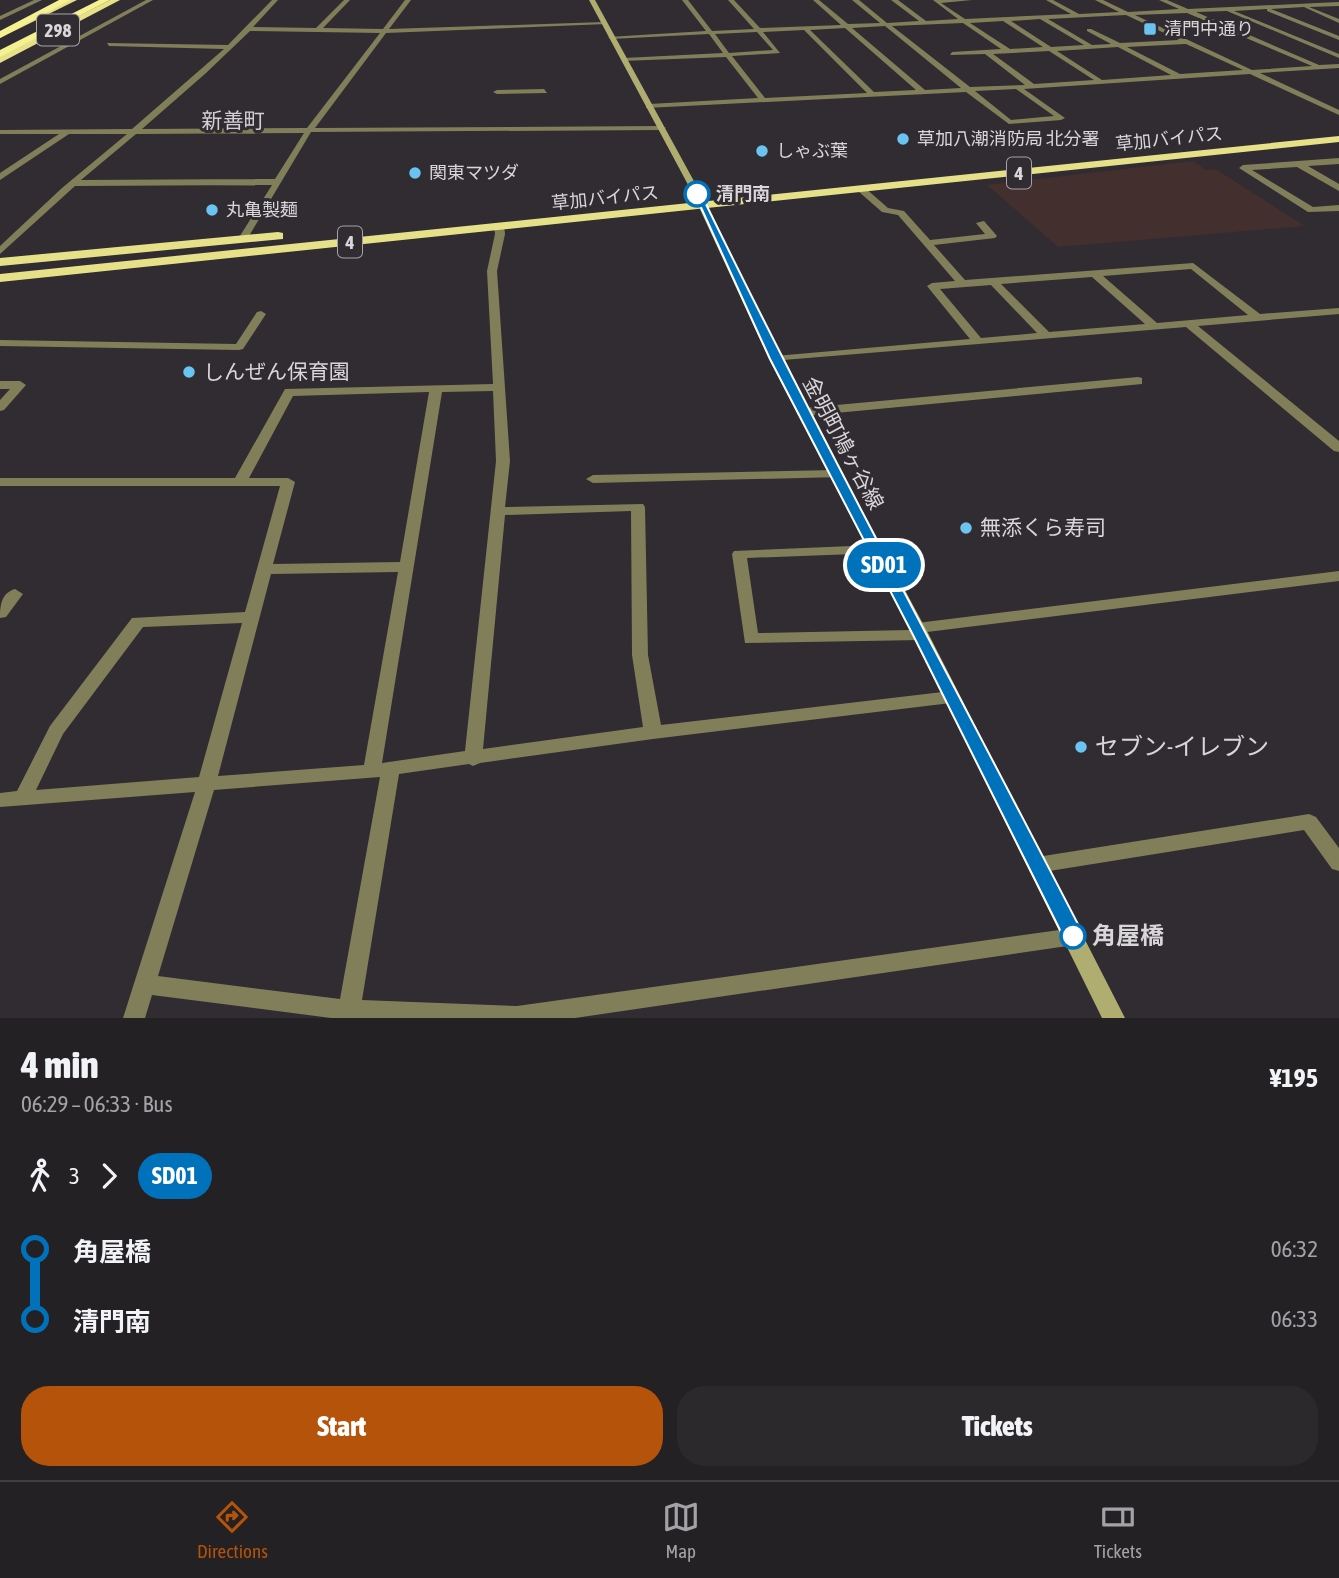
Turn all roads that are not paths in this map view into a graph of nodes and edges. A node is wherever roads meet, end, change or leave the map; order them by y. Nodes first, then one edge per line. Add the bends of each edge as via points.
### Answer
1 (39, 0) edge
2 (66, 0) edge
3 (73, 0) edge
4 (84, 0) edge
5 (106, 0) edge
6 (116, 0) edge
7 (125, 0) edge
8 (150, 0) edge
9 (275, 0) edge
10 (347, 0) edge
11 (408, 0) edge
12 (592, 0) edge
13 (685, 0) edge
14 (731, 0) edge
15 (816, 0) edge
16 (855, 0) edge
17 (894, 0) edge
18 (969, 0) edge
19 (1049, 0) edge
20 (1098, 0) edge
21 (1163, 0) edge
22 (1203, 0) edge
23 (1242, 0) edge
24 (1339, 4) edge
25 (0, 6) edge
26 (1301, 6) junction
27 (24, 7) junction
28 (1262, 8) junction
29 (1225, 9) junction
30 (1187, 10) junction
31 (1126, 13) junction
32 (1078, 15) junction
33 (1041, 17) junction
34 (0, 18) edge
35 (1004, 19) junction
36 (965, 21) junction
37 (1339, 21) edge
38 (925, 23) junction
39 (604, 24) junction
40 (885, 24) junction
41 (846, 26) junction
42 (805, 28) junction
43 (248, 29) junction
44 (318, 30) junction
45 (758, 30) junction
46 (1089, 30) dead end
47 (383, 31) junction
48 (710, 33) junction
49 (0, 35) edge
50 (611, 37) junction
51 (1339, 38) edge
52 (0, 41) edge
53 (34, 42) junction
54 (1188, 42) junction
55 (109, 44) dead end
56 (1117, 45) junction
57 (229, 47) junction
58 (1090, 47) junction
59 (1049, 49) junction
60 (1008, 51) junction
61 (986, 52) junction
62 (0, 54) edge
63 (952, 54) dead end
64 (728, 55) junction
65 (1339, 56) edge
66 (0, 60) edge
67 (624, 60) junction
68 (1339, 66) edge
69 (1320, 67) junction
70 (1253, 72) junction
71 (1179, 77) junction
72 (0, 82) edge
73 (1101, 82) junction
74 (1032, 86) junction
75 (1017, 87) junction
76 (967, 90) junction
77 (544, 91) dead end
78 (497, 92) dead end
79 (923, 92) junction
80 (872, 94) junction
81 (762, 99) junction
82 (649, 106) junction
83 (1339, 113) edge
84 (662, 128) junction
85 (309, 130) junction
86 (1339, 130) edge
87 (0, 132) edge
88 (68, 132) junction
89 (135, 132) junction
90 (1339, 139) edge
91 (1339, 161) edge
92 (1298, 164) junction
93 (0, 177) edge
94 (277, 182) junction
95 (73, 183) junction
96 (1339, 188) edge
97 (861, 189) junction
98 (699, 200) junction
99 (1339, 208) edge
100 (981, 223) dead end
101 (499, 226) junction
102 (243, 239) junction
103 (927, 243) junction
104 (0, 251) edge
105 (0, 262) edge
106 (1094, 273) junction
107 (0, 278) edge
108 (993, 281) junction
109 (962, 283) junction
110 (1333, 312) edge
111 (261, 314) dead end
112 (1258, 318) junction
113 (1339, 321) edge
114 (1189, 324) junction
115 (1155, 327) junction
116 (1046, 336) junction
117 (978, 342) junction
118 (0, 343) edge
119 (775, 359) junction
120 (1138, 381) dead end
121 (0, 385) edge
122 (499, 387) junction
123 (436, 389) junction
124 (0, 407) edge
125 (804, 412) junction
126 (1339, 448) edge
127 (836, 474) junction
128 (593, 479) dead end
129 (0, 482) edge
130 (240, 482) junction
131 (499, 512) junction
132 (876, 550) junction
133 (407, 567) junction
134 (264, 569) junction
135 (1339, 576) edge
136 (15, 594) dead end
137 (0, 613) edge
138 (252, 617) junction
139 (919, 632) junction
140 (951, 697) junction
141 (653, 733) junction
142 (473, 759) junction
143 (381, 770) junction
144 (207, 783) junction
145 (23, 798) junction
146 (0, 800) edge
147 (1339, 863) edge
148 (1037, 865) junction
149 (1074, 937) junction
150 (146, 984) junction
151 (349, 1010) junction
152 (134, 1018) edge
153 (1114, 1018) edge

1 - 27 street
2 - 49 highway
3 - 49 highway, 298
4 - 52 highway
5 - 62 highway
6 - 53 highway, 298
7 - 53 highway
8 - 72 street
9 - 43 street
10 - 44 street
11 - 47 street
12 - 39 main road, 金明町鳩ヶ谷線
13 - 48 street
14 - 45 street
15 - 41 street
16 - 40 street
17 - 38 street
18 - 36 street via 935,1
19 - 32 street
20 - 31 street
21 - 30 street
22 - 29 street
23 - 28 street
24 - 26 street
25 - 27 street
26 - 28 street
26 - 37 street
27 - 34 street
28 - 29 street
28 - 51 street
29 - 30 street
29 - 65 street
30 - 31 street
30 - 69 street
31 - 32 street
31 - 54 street
32 - 33 street
33 - 35 street
33 - 58 street
35 - 36 street
35 - 59 street
36 - 38 street
36 - 60 street
38 - 40 street
39 - 47 street
39 - 50 main road, 金明町鳩ヶ谷線
40 - 41 street
40 - 76 street
41 - 42 street
41 - 79 street
42 - 45 street
42 - 80 street
43 - 44 street
43 - 57 street
44 - 47 street
45 - 48 street
45 - 64 street via 778,52
46 - 56 street
47 - 85 street
48 - 50 street
48 - 64 street
50 - 67 main road, 金明町鳩ヶ谷線
53 - 66 highway, 298
54 - 56 street
54 - 70 street
55 - 57 street
56 - 58 street
56 - 71 street
57 - 89 street
58 - 59 street
59 - 60 street
59 - 73 street
60 - 61 street
61 - 63 street
61 - 74 street
64 - 67 street
64 - 81 street
67 - 82 main road, 金明町鳩ヶ谷線
68 - 69 street
69 - 70 street
70 - 71 street
70 - 83 street
71 - 73 street
73 - 74 street
74 - 75 street
75 - 76 street
75 - 76 street via 1061,118 1009,122
76 - 79 street
77 - 78 street
79 - 80 street
80 - 81 street
81 - 82 street
82 - 84 main road, 金明町鳩ヶ谷線
84 - 85 street
84 - 98 main road, 金明町鳩ヶ谷線
85 - 89 street
85 - 94 street
86 - 98 highway, 草加バイパス / 4
87 - 88 street
88 - 89 street
88 - 93 street
89 - 95 street
90 - 97 highway, 草加バイパス / 4
91 - 92 street
92 - 96 street
92 - 99 street via 1243,168 1311,210
94 - 95 street
94 - 102 street
95 - 104 street
97 - 98 highway, 草加バイパス / 4
97 - 103 street via 885,210 901,214
98 - 101 highway, 草加バイパス / 4
98 - 102 highway, 草加バイパス / 4
98 - 119 main road, 金明町鳩ヶ谷線
100 - 103 street via 992,236
101 - 107 highway, 草加バイパス / 4
101 - 122 street via 492,271
102 - 105 highway, 草加バイパス / 4
103 - 109 street
106 - 108 street
106 - 112 street via 1193,266
106 - 115 street
108 - 109 street
108 - 116 street
109 - 117 street via 932,286
110 - 112 street
110 - 113 street
111 - 118 street via 239,347
112 - 114 street
114 - 115 street
114 - 126 street
115 - 116 street
116 - 117 street
117 - 119 street
119 - 125 main road, 金明町鳩ヶ谷線
120 - 125 street
121 - 124 street via 20,385
122 - 123 street
122 - 131 street via 503,461
123 - 130 street via 289,392
123 - 133 street
125 - 127 main road, 金明町鳩ヶ谷線
127 - 128 street
127 - 132 main road, 金明町鳩ヶ谷線
129 - 130 street
130 - 134 street via 288,482
131 - 141 street via 638,507 640,656
131 - 142 street
132 - 139 main road, 金明町鳩ヶ谷線
132 - 139 street via 739,554 751,639
133 - 134 street
133 - 143 street
134 - 138 street
135 - 139 street
136 - 137 street
138 - 144 street
138 - 145 street via 138,622 56,731
139 - 140 main road, 金明町鳩ヶ谷線
140 - 141 street
140 - 148 main road, 金明町鳩ヶ谷線
141 - 142 street
142 - 143 street
143 - 144 street
143 - 151 street
144 - 145 street
144 - 150 street
145 - 146 street
147 - 148 street via 1309,821
148 - 149 main road, 金明町鳩ヶ谷線
149 - 151 street via 517,1016
149 - 153 main road, 金明町鳩ヶ谷線
150 - 151 street
150 - 152 street

